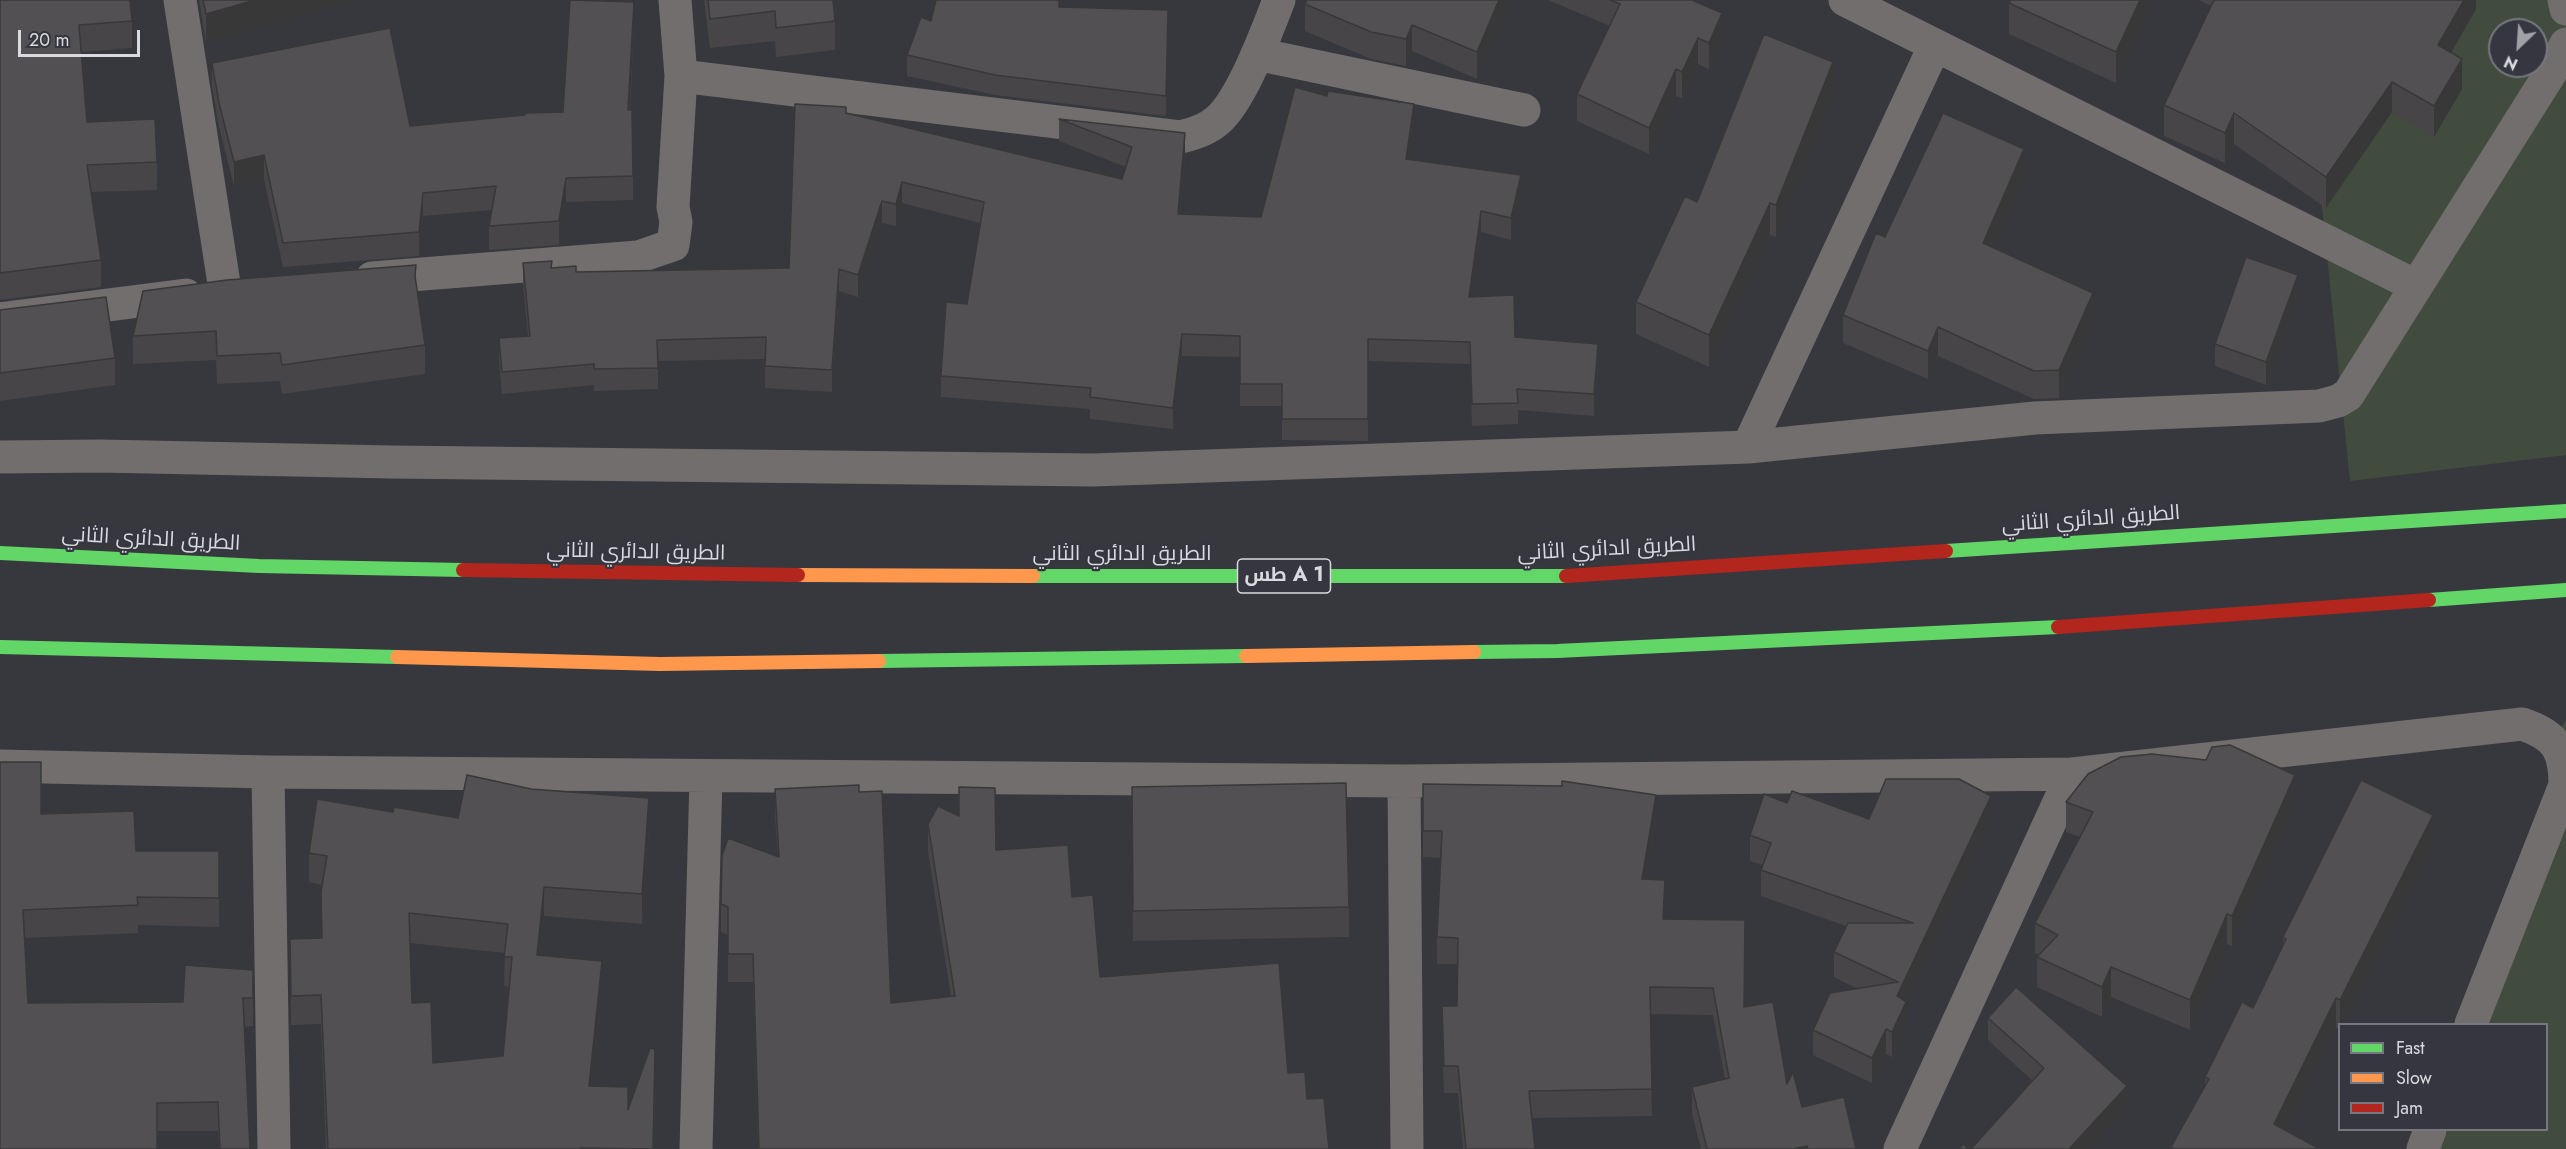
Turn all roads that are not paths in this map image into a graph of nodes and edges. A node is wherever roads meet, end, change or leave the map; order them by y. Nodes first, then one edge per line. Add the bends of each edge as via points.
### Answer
1 (180, 0) edge
2 (675, 0) edge
3 (1279, 0) edge
4 (1845, 0) edge
5 (2564, 0) edge
6 (2566, 9) edge
7 (2566, 44) edge
8 (1935, 45) junction
9 (1257, 54) junction
10 (681, 76) junction
11 (1524, 110) dead end
12 (343, 280) edge
13 (2415, 286) junction
14 (261, 287) edge
15 (225, 290) junction
16 (0, 320) edge
17 (1748, 447) junction
18 (0, 457) edge
19 (2566, 511) edge
20 (0, 553) edge
21 (2566, 590) edge
22 (0, 647) edge
23 (0, 766) edge
24 (268, 772) junction
25 (2072, 774) junction
26 (705, 777) junction
27 (1404, 782) junction
28 (2472, 1023) edge
29 (2430, 1131) edge
30 (274, 1149) edge
31 (696, 1149) edge
32 (1407, 1149) edge
33 (1900, 1149) edge
34 (2423, 1149) edge

1 - 15 street
2 - 10 street
3 - 9 street
4 - 8 street
5 - 6 street
7 - 13 street
8 - 13 street
8 - 17 street
9 - 10 street via 1223,115 1197,133 1180,137
9 - 11 street
10 - 12 street via 673,245 638,257
13 - 17 street via 2351,390 2338,401 2319,406 2035,418
14 - 15 street
15 - 16 street
17 - 18 street via 1093,470
19 - 20 highway, الطريق الدائري الثاني / طس A 1 via 1548,577 702,575 259,566
21 - 22 highway via 2066,627 1557,651 660,664
23 - 24 street
24 - 26 street
24 - 30 street
25 - 27 street
25 - 28 street via 2502,725 2522,724 2536,729 2552,739 2562,753 2565,785
25 - 33 street
26 - 27 street
26 - 31 street
27 - 32 street
29 - 34 street

